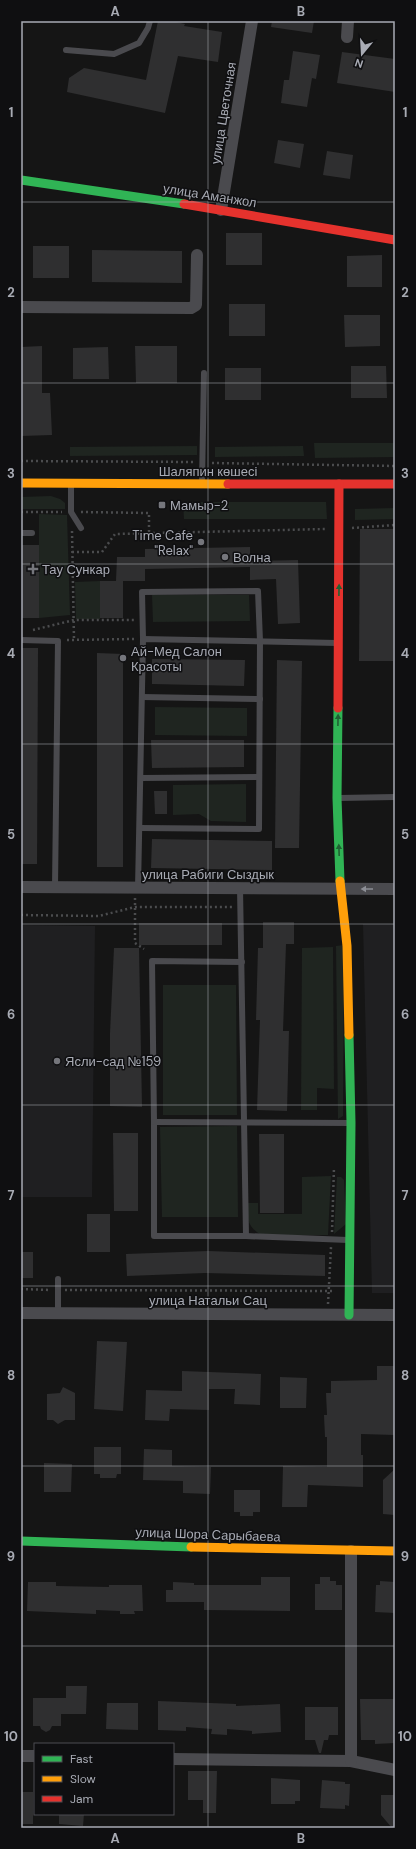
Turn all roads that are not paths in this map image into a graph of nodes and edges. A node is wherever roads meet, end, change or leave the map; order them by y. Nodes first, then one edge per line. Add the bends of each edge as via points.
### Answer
1 (150, 21) edge
2 (252, 21) edge
3 (348, 21) edge
4 (347, 37) dead end
5 (66, 50) dead end
6 (21, 180) edge
7 (222, 210) junction
8 (395, 240) edge
9 (197, 255) dead end
10 (21, 307) edge
11 (204, 373) dead end
12 (21, 483) edge
13 (71, 483) junction
14 (202, 484) junction
15 (339, 484) junction
16 (395, 484) edge
17 (81, 528) dead end
18 (21, 533) edge
19 (32, 533) dead end
20 (143, 639) junction
21 (21, 640) edge
22 (260, 641) junction
23 (338, 643) junction
24 (142, 697) junction
25 (260, 699) junction
26 (259, 777) junction
27 (140, 778) junction
28 (395, 797) edge
29 (337, 798) junction
30 (140, 828) junction
31 (21, 887) edge
32 (55, 887) junction
33 (136, 888) junction
34 (240, 888) junction
35 (340, 889) junction
36 (395, 890) edge
37 (242, 962) junction
38 (243, 1121) junction
39 (154, 1122) junction
40 (351, 1122) junction
41 (246, 1236) junction
42 (350, 1240) junction
43 (58, 1279) dead end
44 (21, 1313) edge
45 (58, 1313) junction
46 (349, 1315) junction
47 (395, 1315) edge
48 (21, 1541) edge
49 (351, 1551) junction
50 (395, 1551) edge
51 (21, 1756) edge
52 (34, 1756) edge
53 (174, 1759) edge
54 (351, 1761) junction
55 (395, 1770) edge

1 - 5 lane via 139,43 114,54
2 - 7 street, улица Цветочная
3 - 4 street
6 - 7 street, улица Аманжол
7 - 8 street, улица Аманжол
9 - 10 street via 196,305 191,308
11 - 14 lane
12 - 13 street, Шаляпин көшесі
13 - 14 street, Шаляпин көшесі
13 - 17 lane via 71,512
14 - 15 street, Шаляпин көшесі
15 - 16 street, Шаляпин көшесі
23 -> 15 street
18 - 19 lane
20 - 22 lane
20 - 22 lane via 142,592 258,591
20 - 24 lane
21 - 32 lane via 58,641
22 - 23 lane
22 - 25 lane
29 -> 23 street
24 - 25 lane
24 - 27 lane
25 - 26 lane
26 - 27 lane
26 - 30 lane via 258,829
27 - 30 lane
28 - 29 lane
35 -> 29 street
30 - 33 lane
31 - 32 street, улица Рабиги Сыздык
32 - 33 street, улица Рабиги Сыздык
33 - 34 street, улица Рабиги Сыздык
34 - 35 street, улица Рабиги Сыздык
34 - 37 lane
36 -> 35 street, улица Рабиги Сыздык
35 - 40 street via 347,946
37 - 38 lane
37 - 39 lane via 152,961
38 - 39 lane
38 - 40 lane
38 - 41 lane
39 - 41 lane via 154,1236
40 - 42 street
41 - 42 lane
42 - 46 street
43 - 45 lane
44 - 45 street, улица Натальи Сац
45 - 46 street, улица Натальи Сац
46 - 47 street, улица Натальи Сац
48 - 49 street, улица Шора Сарыбаева
49 - 50 street, улица Шора Сарыбаева
49 - 54 street
51 - 52 street
53 - 54 street
54 - 55 street

